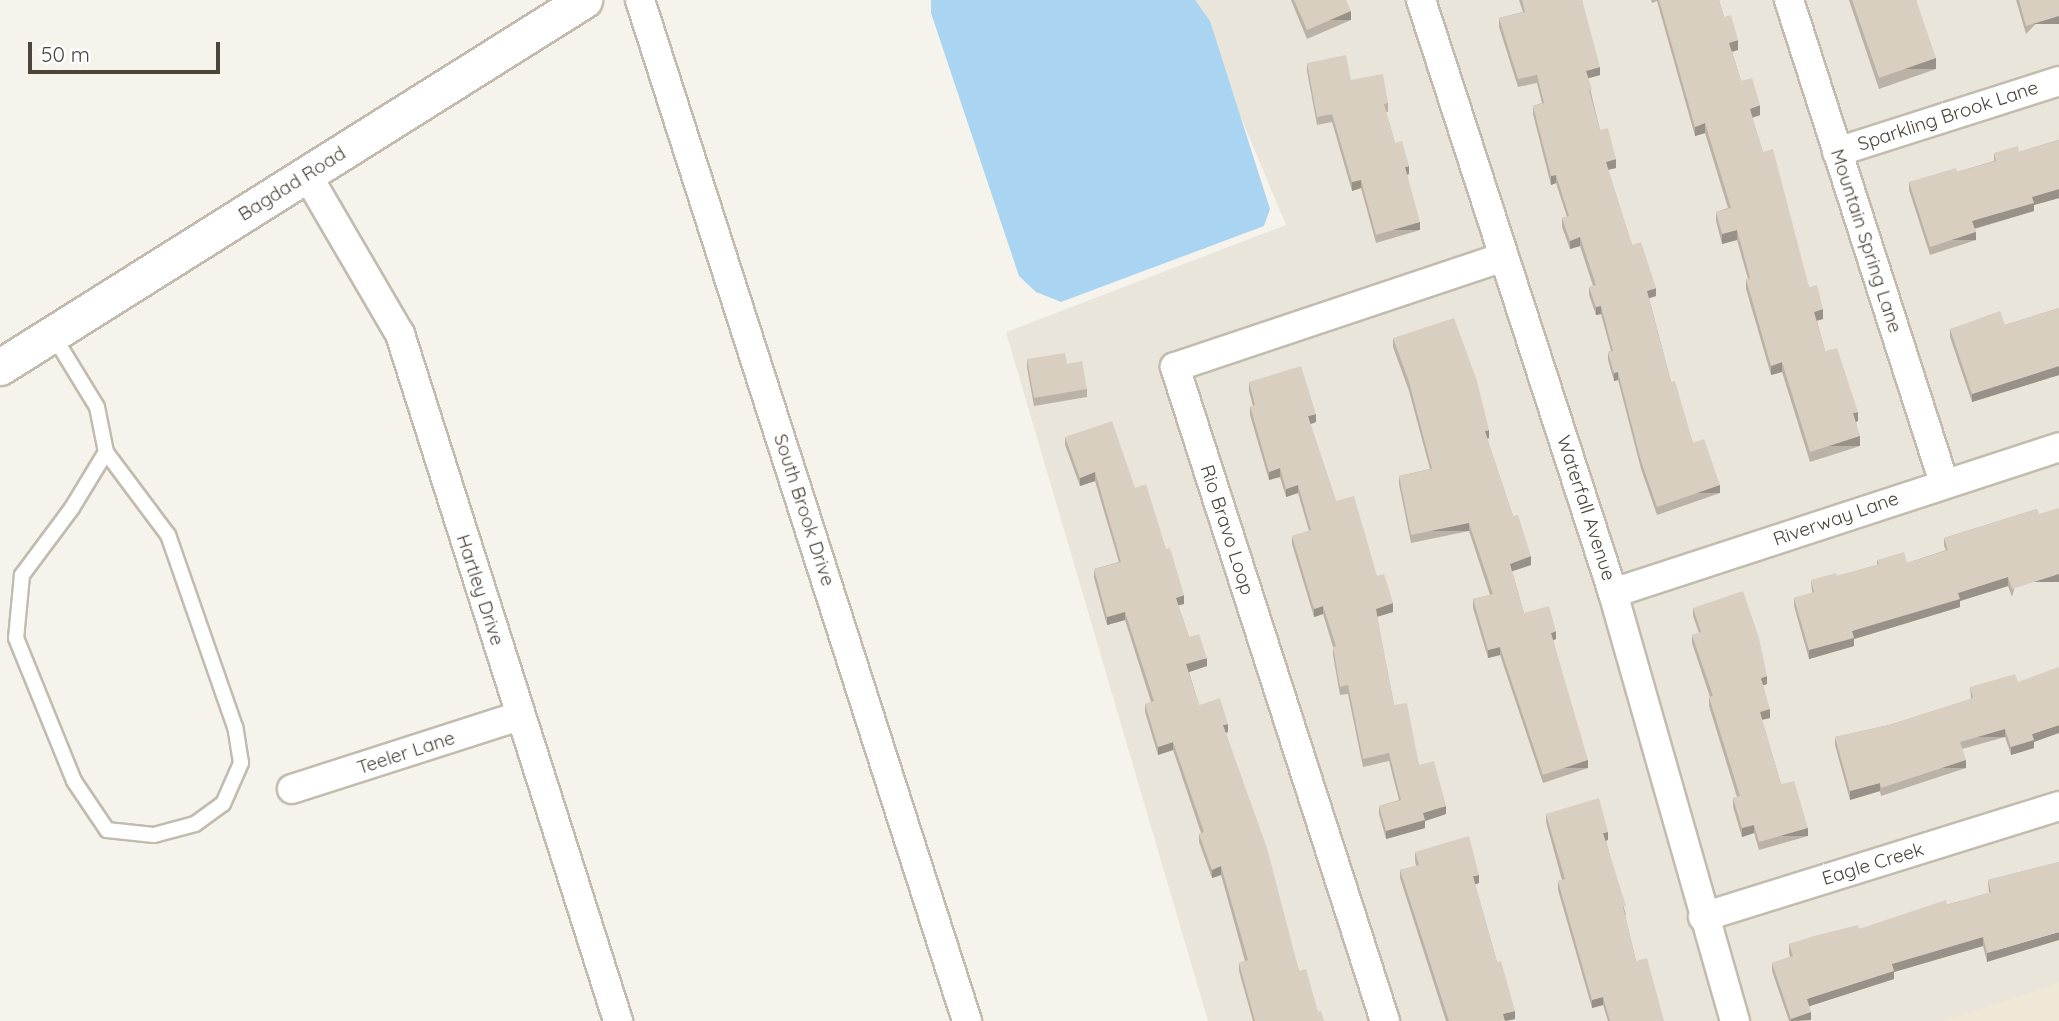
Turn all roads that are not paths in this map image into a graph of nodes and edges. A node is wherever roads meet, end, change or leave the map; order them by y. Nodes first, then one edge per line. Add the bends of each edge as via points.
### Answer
1 (584, 0) edge
2 (640, 0) edge
3 (1421, 0) edge
4 (1789, 0) edge
5 (2059, 80) edge
6 (1837, 152) junction
7 (307, 175) junction
8 (1503, 257) junction
9 (52, 334) junction
10 (0, 367) edge
11 (2059, 447) edge
12 (106, 452) junction
13 (1944, 482) junction
14 (1614, 593) junction
15 (520, 716) junction
16 (292, 789) dead end
17 (2051, 809) edge
18 (1703, 918) junction
19 (618, 1021) edge
20 (967, 1021) edge
21 (1385, 1021) edge
22 (1735, 1021) edge

1 - 7 street, Bagdad Road
2 - 20 street, South Brook Drive
3 - 8 street, Waterfall Avenue
4 - 6 street, Mountain Spring Lane
5 - 6 street, Sparkling Brook Lane
6 - 13 street, Mountain Spring Lane
7 - 9 street, Bagdad Road
7 - 15 street, Hartley Drive via 400,334
8 - 14 street, Waterfall Avenue
8 - 21 street, Rio Bravo Loop via 1175,367
9 - 10 street, Bagdad Road
9 - 12 lane via 97,407
11 - 13 street, Riverway Lane
12 - 12 lane via 72,508 22,575 16,638 74,781 107,830 154,835 195,824 223,804 241,763 235,727 168,536
13 - 14 street, Riverway Lane
14 - 18 street, Waterfall Avenue
15 - 16 street, Teeler Lane
15 - 19 street, Hartley Drive
17 - 18 street, Eagle Creek
18 - 22 street, Waterfall Avenue

